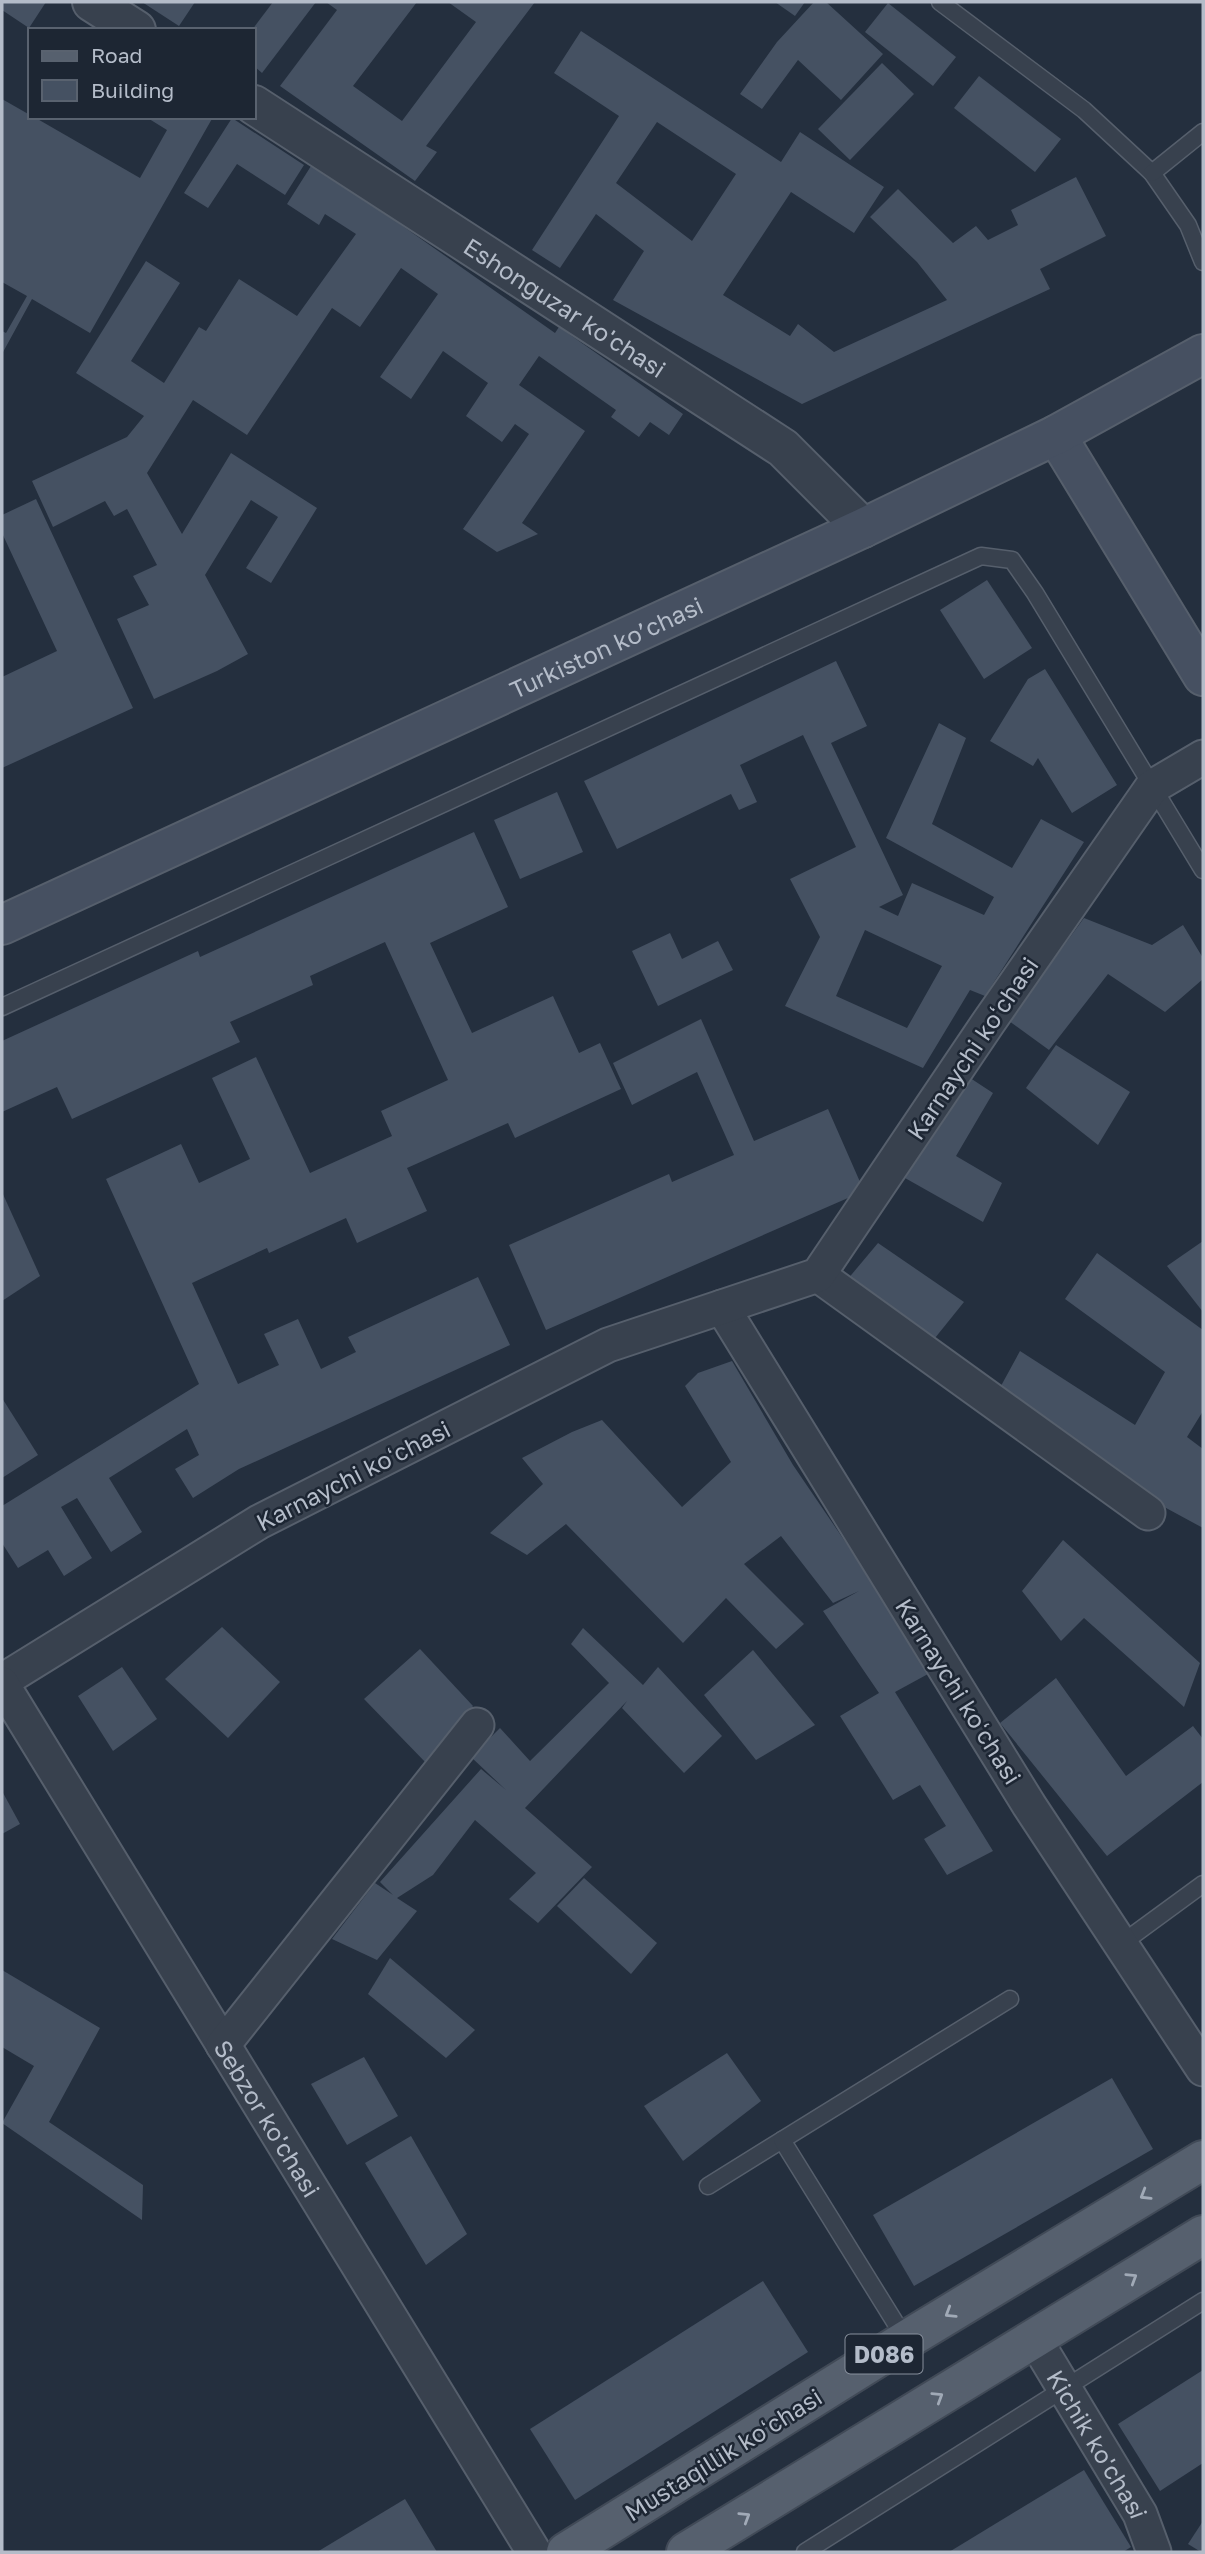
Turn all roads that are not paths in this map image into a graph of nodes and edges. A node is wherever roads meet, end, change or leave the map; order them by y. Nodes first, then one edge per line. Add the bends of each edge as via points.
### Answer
1 (92, 2) edge
2 (940, 2) edge
3 (133, 28) edge
4 (256, 106) edge
5 (1203, 132) edge
6 (1152, 173) junction
7 (1203, 262) edge
8 (1203, 354) edge
9 (1056, 435) junction
10 (863, 528) junction
11 (1203, 676) edge
12 (1203, 757) edge
13 (1152, 788) junction
14 (1203, 870) edge
15 (2, 925) edge
16 (2, 1007) edge
17 (818, 1275) junction
18 (722, 1307) junction
19 (1149, 1513) dead end
20 (2, 1682) edge
21 (477, 1725) dead end
22 (1203, 1884) edge
23 (1121, 1944) junction
24 (1010, 1999) dead end
25 (223, 2045) junction
26 (1203, 2069) edge
27 (782, 2140) junction
28 (1203, 2160) edge
29 (708, 2186) dead end
30 (1203, 2235) edge
31 (1203, 2301) edge
32 (1034, 2339) junction
33 (906, 2340) junction
34 (1063, 2389) junction
35 (534, 2552) edge
36 (566, 2552) edge
37 (686, 2552) edge
38 (805, 2552) edge
39 (1154, 2552) edge

1 - 3 street
2 - 6 lane via 1084,110
4 - 10 street, Eshonguzar ko'chasi via 783,448
5 - 6 lane
6 - 7 lane via 1188,225
8 - 9 main road, Turkiston ko’chasi
9 - 10 main road, Turkiston ko’chasi
9 - 11 main road
10 - 15 main road, Turkiston ko’chasi
12 - 13 street, Karnaychi koʻchasi
13 - 14 lane
13 - 16 lane via 1012,560 981,556
13 - 17 street, Karnaychi koʻchasi
17 - 18 street, Karnaychi koʻchasi
17 - 19 street
18 - 20 street, Karnaychi koʻchasi via 608,1345 259,1522
18 - 23 street, Karnaychi koʻchasi via 1029,1805
20 - 25 street, Sebzor ko'chasi
21 - 25 street
22 - 23 lane
23 - 26 street, Karnaychi koʻchasi
24 - 27 lane
25 - 35 street, Sebzor ko'chasi
27 - 29 lane
27 - 33 lane
28 -> 33 main road, Mustaqillik koʻchasi / D086
32 -> 30 main road, D086
31 - 34 lane
32 - 34 street, Kichik ko'chasi
37 -> 32 main road, D086
33 - 36 main road, Mustaqillik koʻchasi / D086
34 - 38 lane
34 - 39 street, Kichik ko'chasi via 1140,2514

